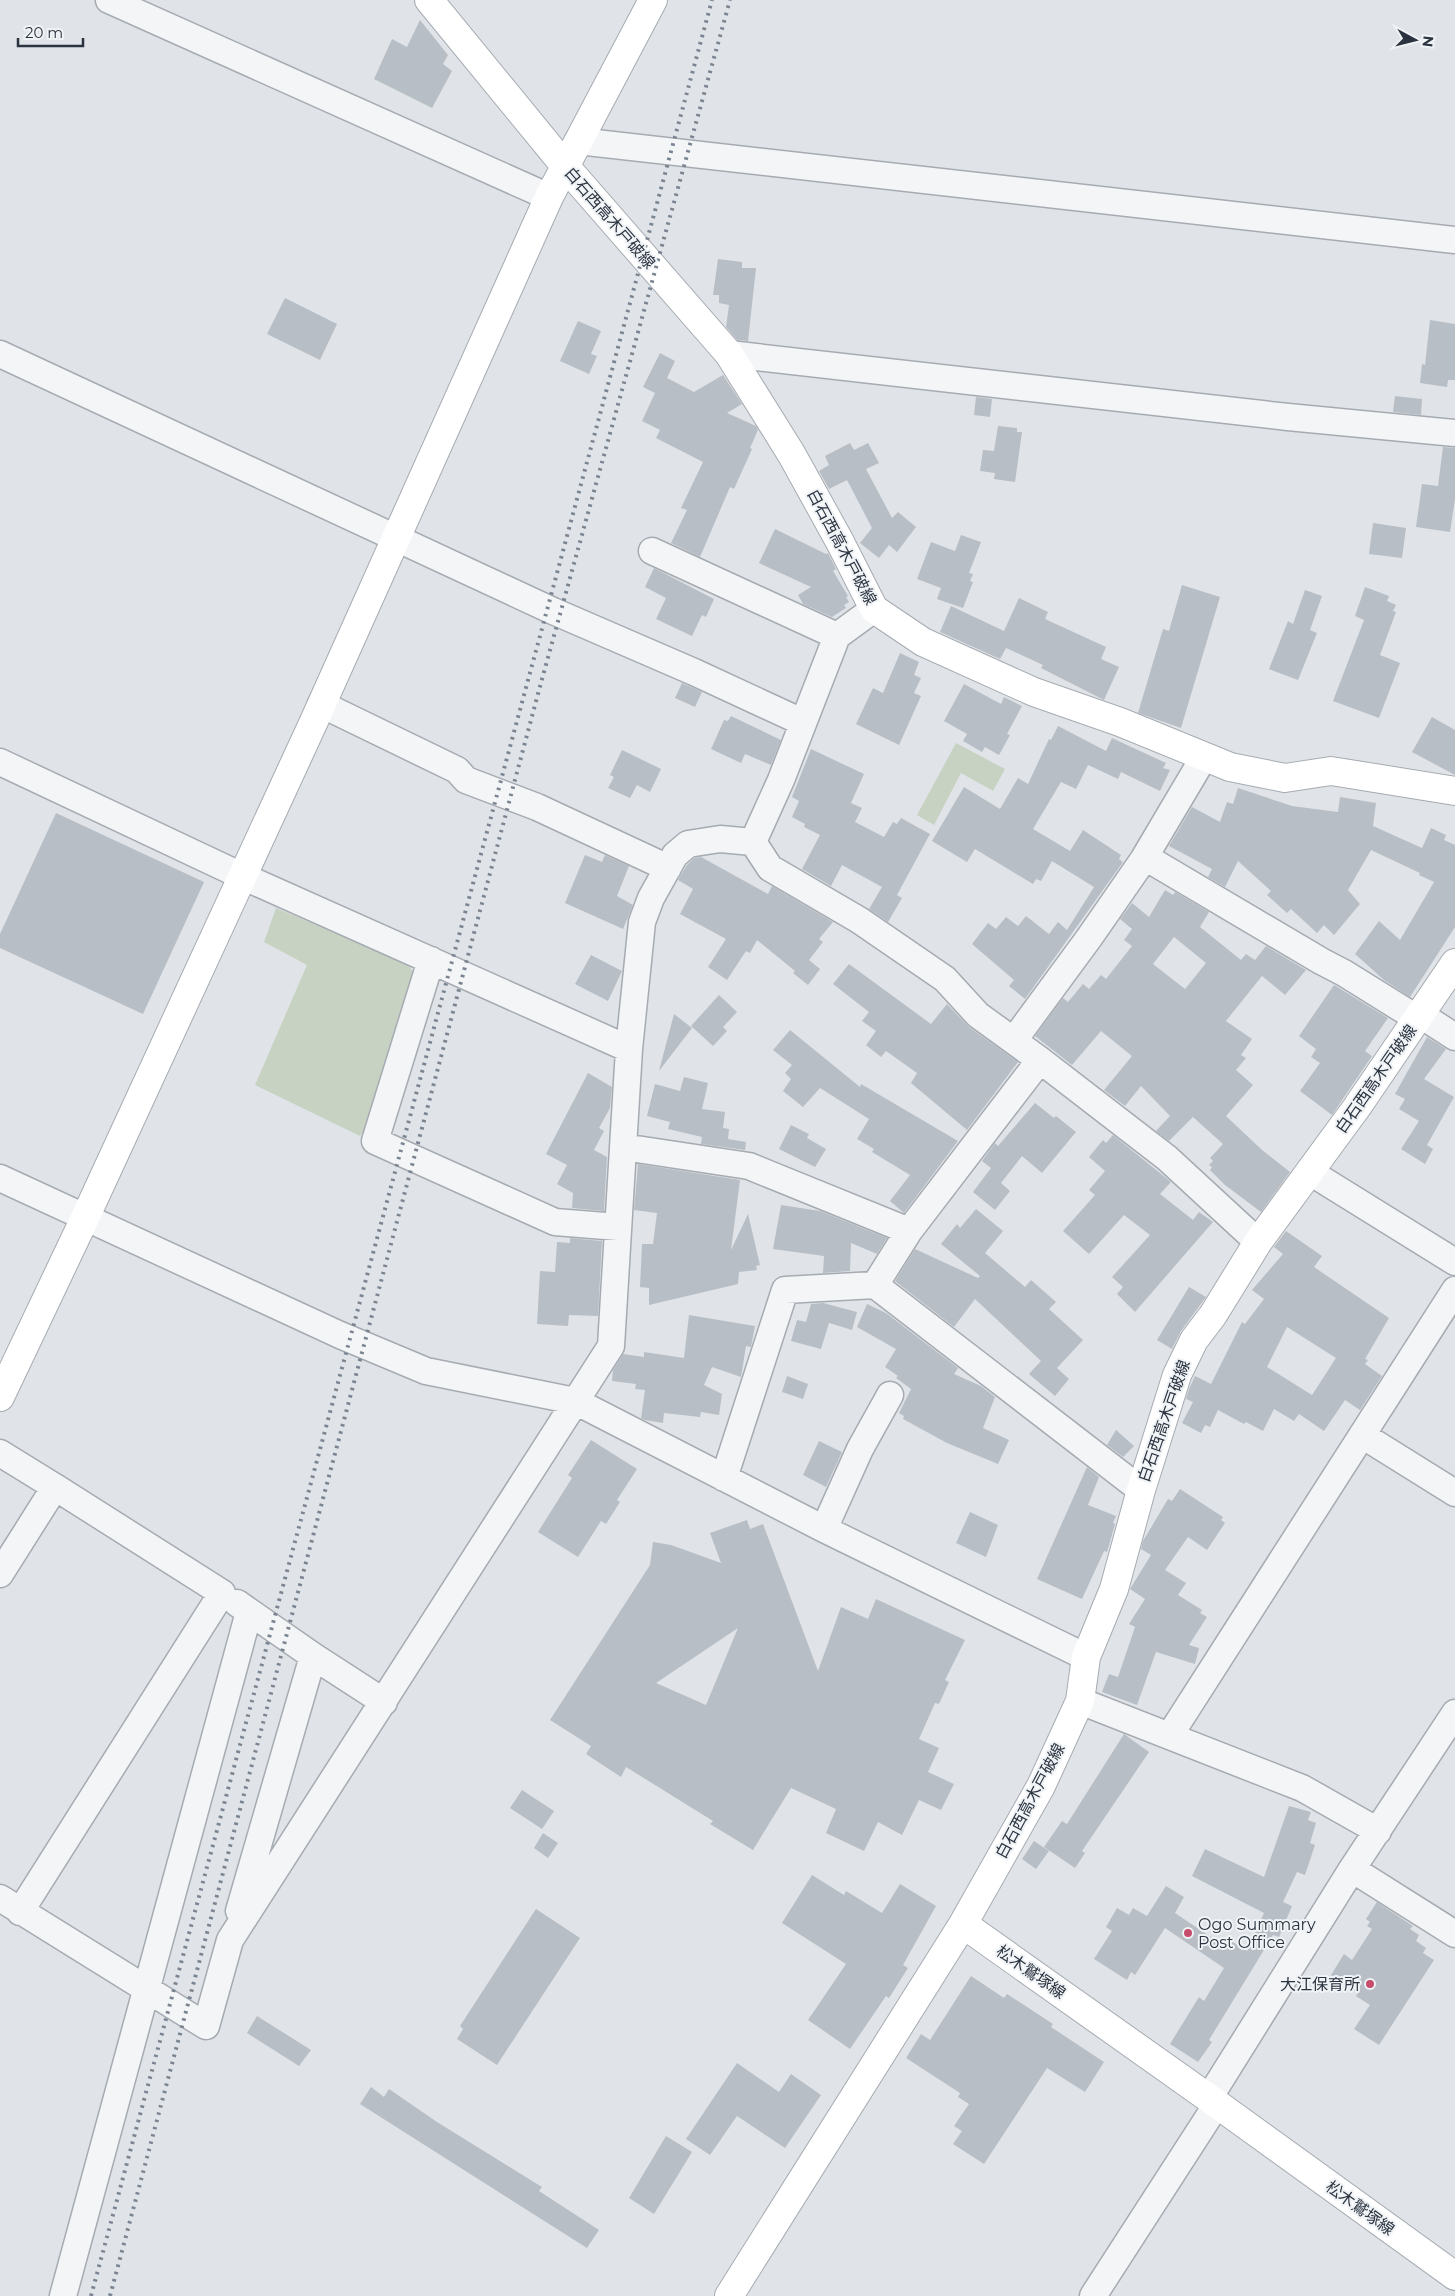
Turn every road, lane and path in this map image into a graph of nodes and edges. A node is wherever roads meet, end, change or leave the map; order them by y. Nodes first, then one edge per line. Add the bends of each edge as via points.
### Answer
1 (109, 0) edge
2 (429, 0) edge
3 (653, 0) edge
4 (578, 141) junction
5 (565, 166) junction
6 (549, 197) junction
7 (1455, 240) edge
8 (0, 354) edge
9 (729, 354) junction
10 (1455, 433) edge
11 (396, 538) junction
12 (652, 552) dead end
13 (874, 609) junction
14 (837, 636) junction
15 (321, 704) junction
16 (802, 722) junction
17 (1204, 757) junction
18 (0, 762) edge
19 (1455, 792) edge
20 (753, 842) junction
21 (1144, 857) junction
22 (668, 868) junction
23 (242, 876) junction
24 (431, 960) junction
25 (1455, 963) edge
26 (1419, 1017) junction
27 (1455, 1037) edge
28 (1014, 1040) junction
29 (629, 1049) junction
30 (1040, 1060) junction
31 (623, 1147) junction
32 (1310, 1172) junction
33 (0, 1178) edge
34 (86, 1218) junction
35 (618, 1227) junction
36 (909, 1231) junction
37 (1258, 1242) junction
38 (1455, 1262) edge
39 (875, 1285) junction
40 (1455, 1290) edge
41 (890, 1395) dead end
42 (0, 1397) edge
43 (575, 1401) junction
44 (1362, 1435) junction
45 (0, 1454) edge
46 (724, 1478) junction
47 (55, 1487) junction
48 (1141, 1490) junction
49 (1455, 1493) edge
50 (824, 1530) junction
51 (0, 1574) edge
52 (222, 1593) junction
53 (249, 1612) junction
54 (313, 1656) junction
55 (1086, 1657) junction
56 (1080, 1701) junction
57 (384, 1702) junction
58 (1455, 1713) edge
59 (1170, 1735) junction
60 (1378, 1831) junction
61 (1352, 1869) junction
62 (10, 1905) edge
63 (963, 1924) junction
64 (1455, 1934) edge
65 (230, 1940) junction
66 (148, 1990) junction
67 (1213, 2101) junction
68 (1455, 2276) edge
69 (63, 2296) edge
70 (729, 2296) edge
71 (1093, 2296) edge

1 - 6 street
2 - 5 main road, 白石西高木戸破線
3 - 4 main road
4 - 5 main road
4 - 7 street
5 - 6 main road
5 - 9 main road, 白石西高木戸破線
6 - 11 main road
8 - 11 street
9 - 10 street
9 - 13 main road, 白石西高木戸破線 via 812,490
11 - 15 main road
11 - 16 street
12 - 14 street
13 - 14 street
13 - 17 main road, 白石西高木戸破線 via 923,642 1034,692 1120,722
14 - 16 street
15 - 22 street via 457,770 466,780 537,807
15 - 23 main road
16 - 20 street
17 - 19 main road, 白石西高木戸破線 via 1230,767 1285,778 1331,771
17 - 21 street
18 - 23 street
20 - 22 street via 720,839 688,844
20 - 28 street via 770,868 859,920 945,979 978,1015
21 - 26 street
21 - 28 street
22 - 29 street via 642,922
23 - 24 street
23 - 34 main road
24 - 29 street
24 - 35 street via 375,1141 555,1222
25 - 26 main road, 白石西高木戸破線
26 - 27 street
26 - 32 main road, 白石西高木戸破線
28 - 30 street
29 - 31 street
30 - 36 street
30 - 37 street via 1167,1158
31 - 35 street
31 - 36 street via 749,1166
32 - 37 main road, 白石西高木戸破線
32 - 38 street
33 - 34 street
34 - 42 main road
34 - 43 street via 426,1371
35 - 43 street via 611,1346
36 - 39 street
37 - 48 main road, 白石西高木戸破線 via 1194,1340 1177,1375
39 - 46 street via 785,1290
39 - 48 street
40 - 44 street
41 - 50 street via 860,1449
43 - 46 street
43 - 57 street
44 - 49 street
44 - 59 street
45 - 47 street
46 - 50 street
47 - 51 street
47 - 52 street
48 - 55 main road, 白石西高木戸破線 via 1114,1589
50 - 55 street
52 - 53 street
52 - 62 street
53 - 54 street
53 - 66 street
54 - 57 street
54 - 65 street
55 - 56 main road, 白石西高木戸破線
56 - 59 street
56 - 63 main road, 白石西高木戸破線 via 1041,1786
57 - 65 street
58 - 60 street
59 - 60 street via 1302,1788
60 - 61 street
61 - 64 street
61 - 67 street
62 - 66 street
63 - 67 main road, 松木鷲塚線
63 - 70 main road
65 - 66 street via 206,2026
66 - 69 street
67 - 68 main road, 松木鷲塚線
67 - 71 street

